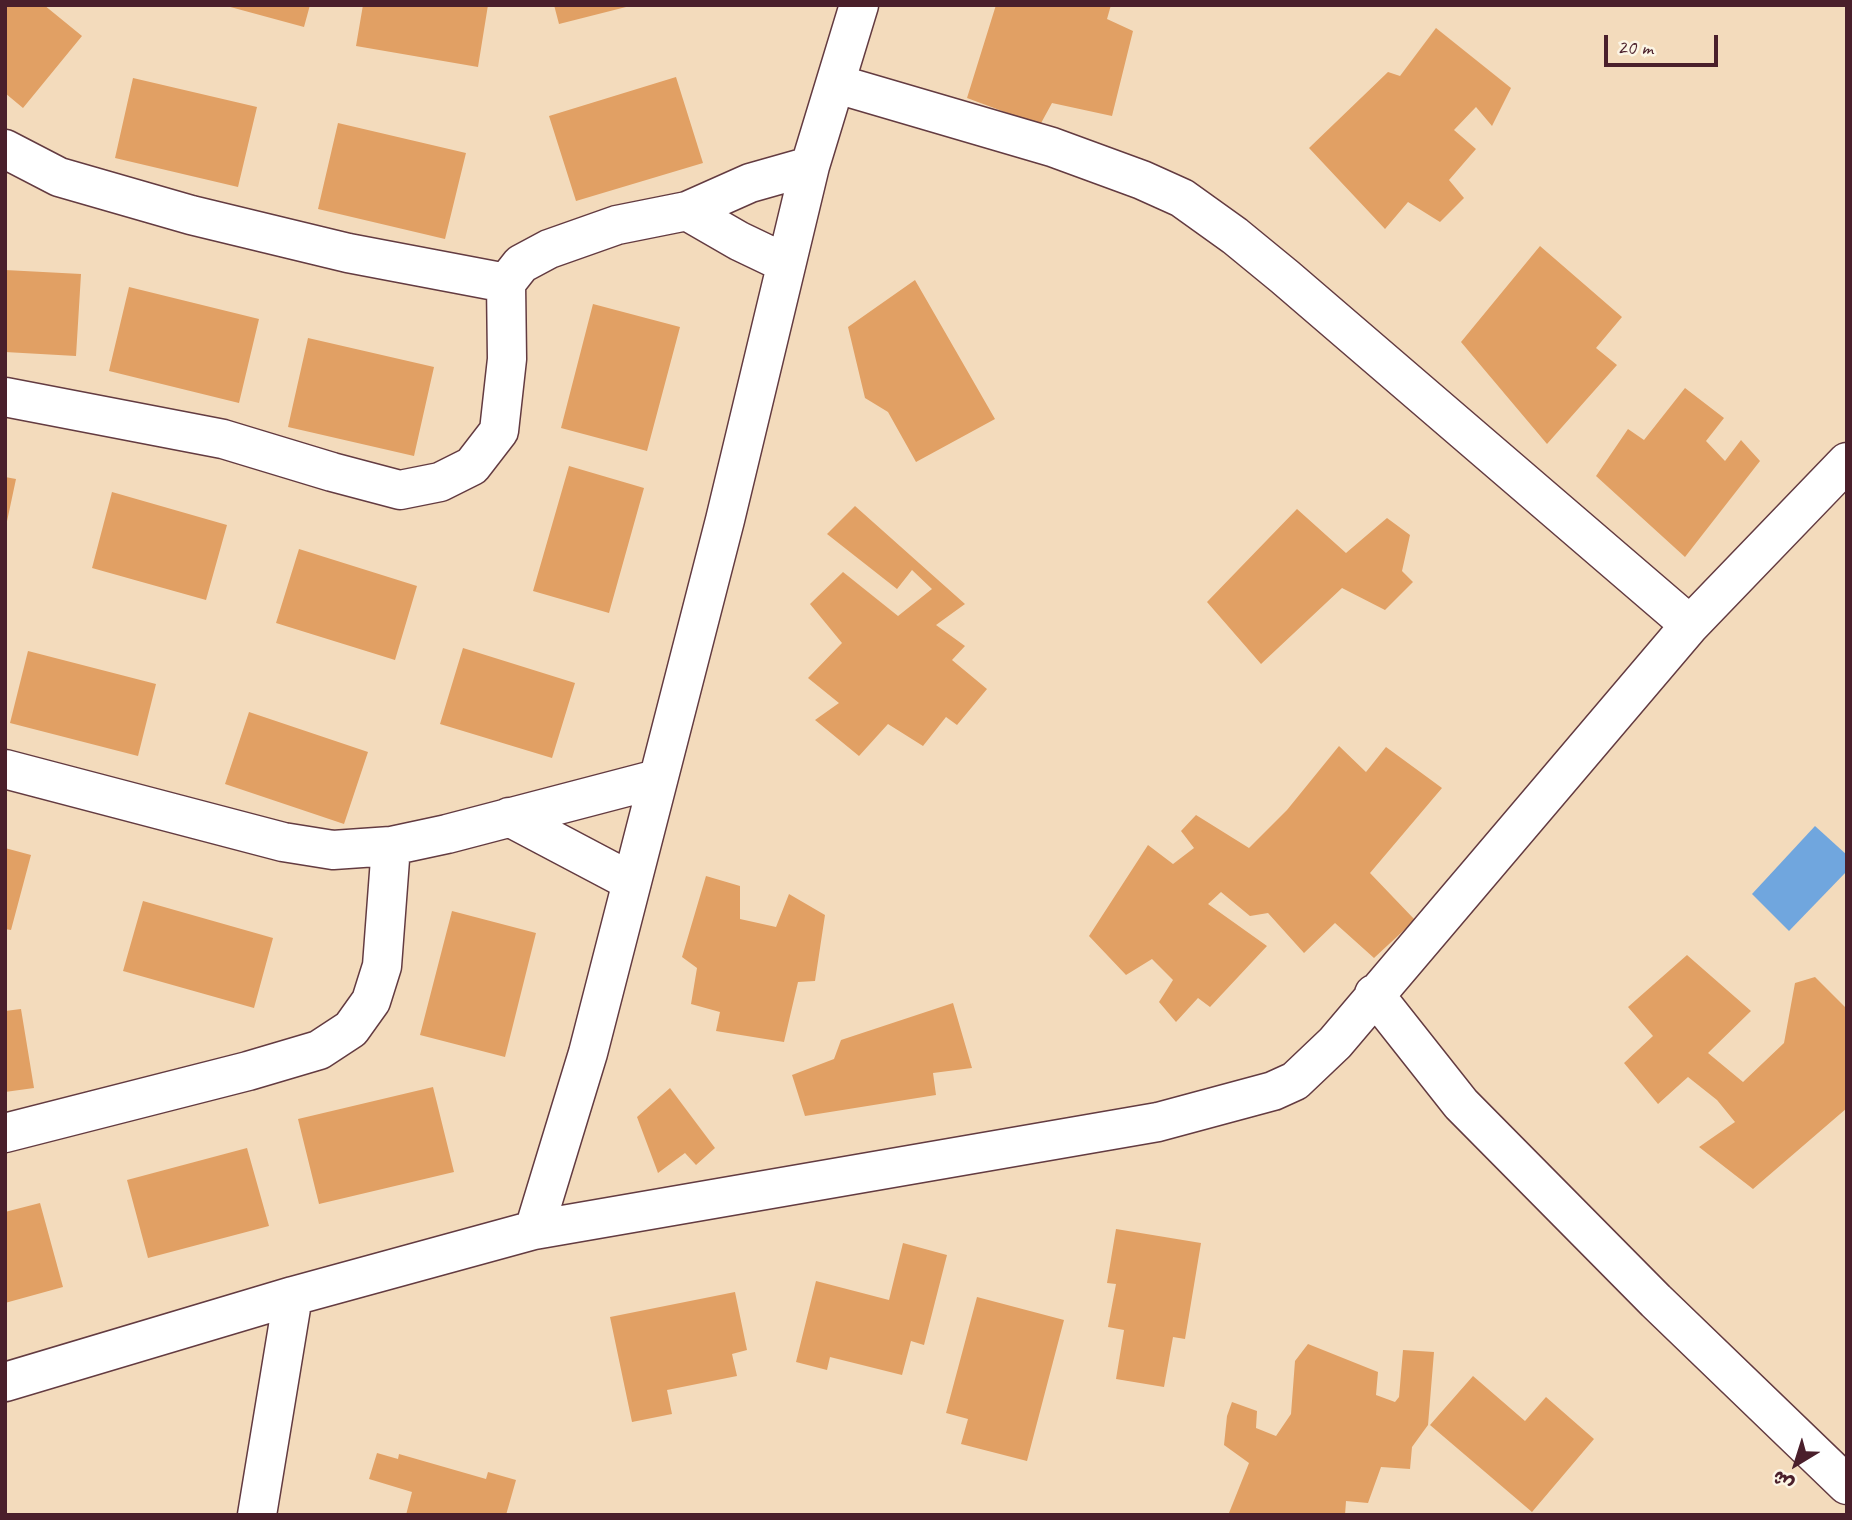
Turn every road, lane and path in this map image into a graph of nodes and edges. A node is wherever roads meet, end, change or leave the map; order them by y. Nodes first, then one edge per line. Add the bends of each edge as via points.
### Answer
1 (859, 5) edge
2 (836, 84) junction
3 (5, 149) edge
4 (810, 166) junction
5 (687, 211) junction
6 (785, 263) junction
7 (506, 283) junction
8 (5, 397) edge
9 (1847, 462) edge
10 (1690, 625) junction
11 (5, 769) edge
12 (657, 779) junction
13 (509, 817) junction
14 (391, 846) junction
15 (632, 882) junction
16 (1374, 994) junction
17 (5, 1133) edge
18 (534, 1230) junction
19 (293, 1296) junction
20 (5, 1381) edge
21 (1847, 1485) edge
22 (257, 1515) edge

1 - 2 street
2 - 4 street
2 - 10 street via 1052,147 1182,198 1285,277
3 - 7 street via 59,177 191,215 348,253
4 - 5 street via 750,183
4 - 6 street
5 - 6 street
5 - 7 street via 617,225 549,248 521,264
6 - 12 street via 725,520
7 - 8 street via 508,359 499,431 472,466 440,482 400,490 223,439
9 - 10 street
10 - 16 street
11 - 14 street via 283,842 333,850
12 - 13 street
12 - 15 street
13 - 14 street
13 - 15 street
14 - 17 street via 382,966 371,1001 351,1029 319,1050
15 - 18 street via 588,1053
16 - 18 street via 1295,1081 1223,1106 1158,1122
16 - 21 street via 1461,1104
18 - 19 street
19 - 20 street
19 - 22 street

